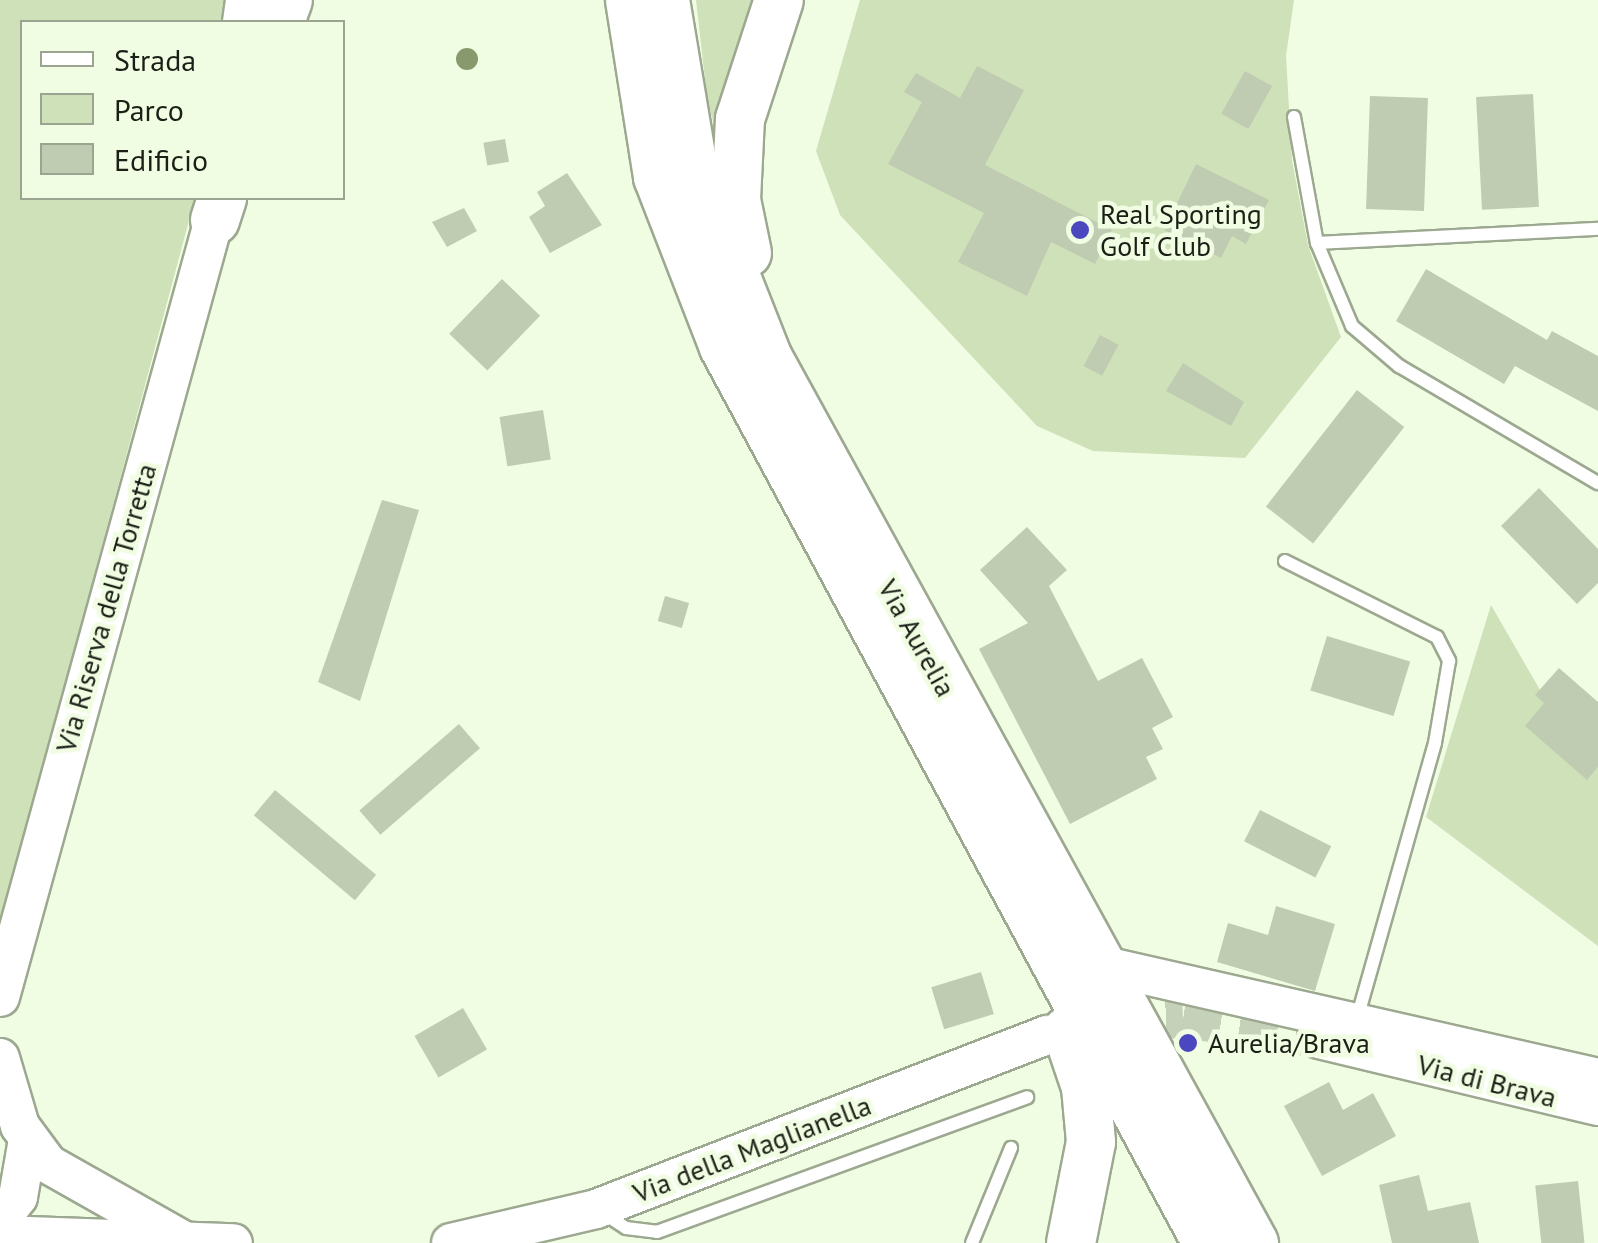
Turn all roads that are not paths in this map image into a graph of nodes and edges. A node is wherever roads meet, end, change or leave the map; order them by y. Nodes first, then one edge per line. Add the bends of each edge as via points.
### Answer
1 (598, 0) edge
2 (630, 0) edge
3 (665, 0) edge
4 (779, 0) edge
5 (1294, 116) dead end
6 (219, 203) edge
7 (1598, 229) edge
8 (1316, 243) junction
9 (724, 346) junction
10 (788, 396) junction
11 (1598, 483) edge
12 (1285, 561) dead end
13 (948, 768) junction
14 (1096, 964) junction
15 (0, 996) edge
16 (1357, 1018) junction
17 (1048, 1035) dead end
18 (1318, 1039) tunnel mouth
19 (0, 1058) edge
20 (1598, 1078) edge
21 (1028, 1096) dead end
22 (1598, 1106) edge
23 (28, 1139) junction
24 (1011, 1148) dead end
25 (1206, 1157) junction
26 (596, 1209) junction
27 (0, 1220) edge
28 (0, 1235) edge
29 (120, 1241) edge
30 (184, 1241) edge
31 (233, 1243) edge
32 (451, 1243) edge
33 (972, 1243) edge
34 (1071, 1243) edge
35 (1207, 1243) edge
36 (1254, 1243) edge
37 (1276, 1243) edge

1 - 9 highway via 642,198
2 - 9 highway, Via Aurelia via 658,178
3 - 10 highway, Via Aurelia via 693,168
4 - 10 highway via 740,119 736,175 750,268
5 - 8 lane
6 - 15 street, Via Riserva della Torretta
7 - 8 lane
8 - 11 lane via 1343,315 1376,349
9 - 13 highway, Via Aurelia
10 - 14 highway, Via Aurelia
12 - 16 lane via 1437,637 1449,661 1434,743
13 - 34 highway via 978,854 1059,1012 1086,1087 1088,1176
13 - 35 highway, Via Aurelia
14 - 16 street
14 - 25 highway, Via Aurelia
16 - 20 street
17 - 26 street, Via della Maglianella
18 - 22 street, Via di Brava
19 - 23 street
21 - 26 lane via 657,1232 626,1228
23 - 27 street via 18,1197
23 - 30 street via 66,1179
24 - 33 lane
25 - 36 highway, Via Aurelia
25 - 37 highway
26 - 32 street, Via della Maglianella
28 - 29 street
29 - 30 street
30 - 31 street

